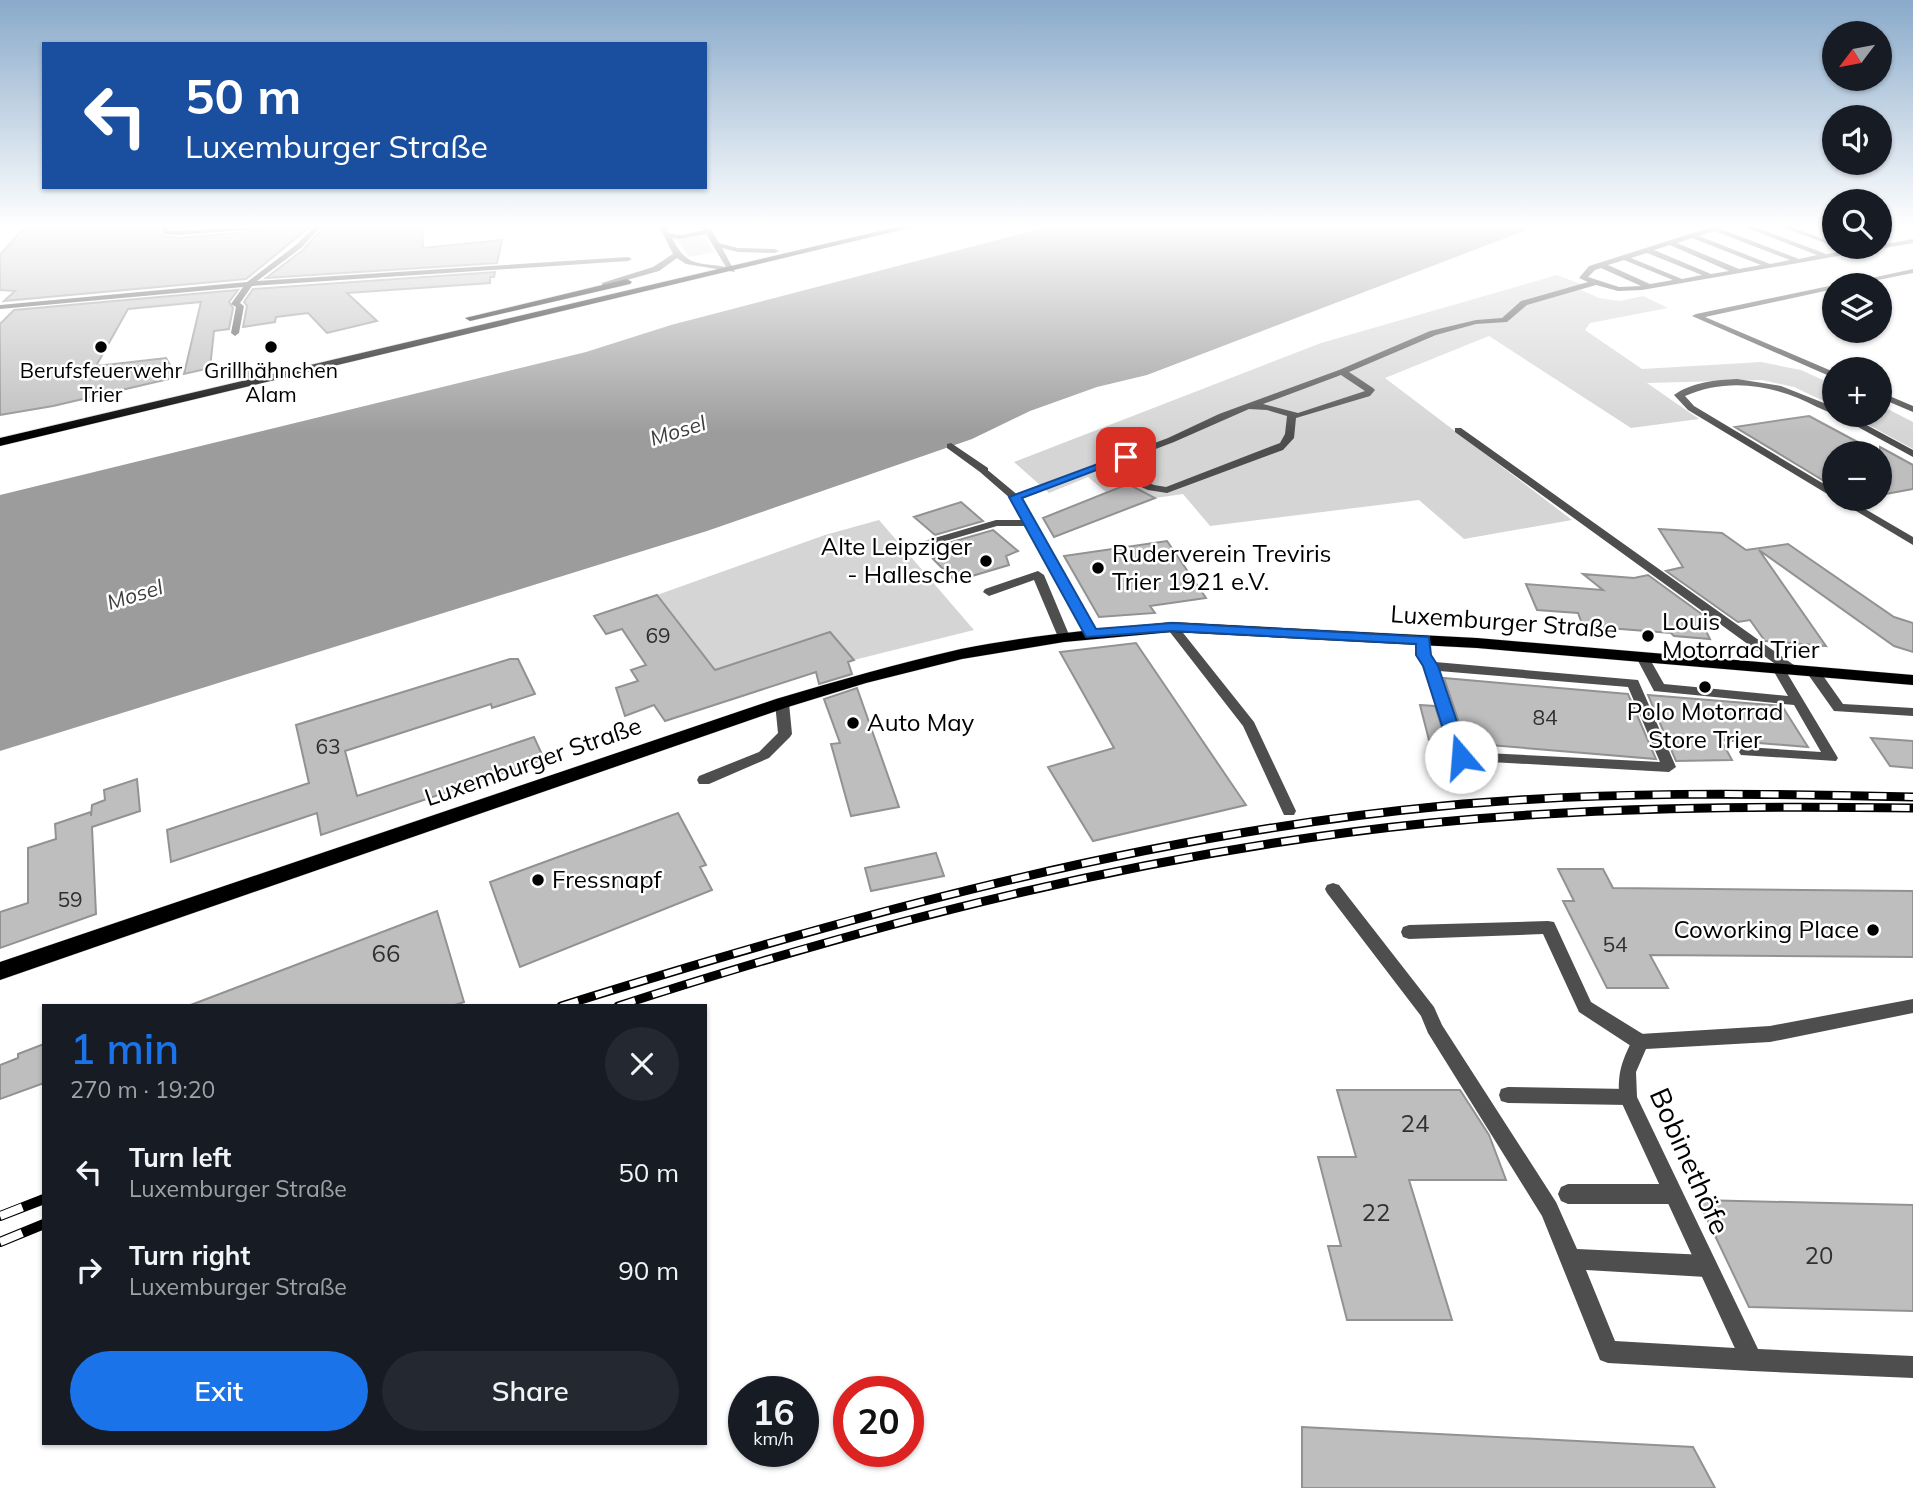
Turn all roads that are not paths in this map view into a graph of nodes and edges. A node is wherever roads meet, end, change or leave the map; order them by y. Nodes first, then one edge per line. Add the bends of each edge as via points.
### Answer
1 (121, 295) edge
2 (239, 295) edge
3 (569, 295) edge
4 (599, 295) edge
5 (1542, 295) edge
6 (1794, 295) edge
7 (0, 307) edge
8 (235, 333) dead end
9 (1822, 370) edge
10 (1342, 372) junction
11 (252, 377) junction
12 (1892, 400) edge
13 (1822, 404) edge
14 (1245, 407) junction
15 (1911, 407) edge
16 (1291, 416) junction
17 (57, 423) junction
18 (1862, 427) edge
19 (1458, 429) dead end
20 (0, 431) edge
21 (0, 442) edge
22 (951, 446) dead end
23 (1913, 454) edge
24 (1103, 466) junction
25 (1822, 488) edge
26 (1015, 497) junction
27 (1861, 511) edge
28 (1030, 523) junction
29 (1913, 542) edge
30 (925, 544) dead end
31 (989, 592) dead end
32 (1172, 627) junction
33 (1091, 634) junction
34 (1064, 637) junction
35 (1424, 640) junction
36 (1642, 657) junction
37 (1431, 666) junction
38 (1786, 670) junction
39 (1814, 673) junction
40 (1913, 680) edge
41 (1798, 701) junction
42 (782, 704) junction
43 (1913, 712) edge
44 (1746, 752) dead end
45 (704, 780) dead end
46 (1289, 811) dead end
47 (1333, 889) dead end
48 (1409, 932) dead end
49 (0, 971) edge
50 (1913, 1006) edge
51 (1640, 1042) junction
52 (1508, 1095) dead end
53 (1628, 1097) junction
54 (1568, 1194) dead end
55 (1672, 1194) junction
56 (1571, 1259) junction
57 (1706, 1266) junction
58 (1752, 1360) junction
59 (1913, 1367) edge

1 - 7 street
2 - 8 street
3 - 11 main road
4 - 11 main road
5 - 10 street via 1503,320 1433,333
6 - 9 street via 1696,316
10 - 14 street
10 - 16 street via 1367,386 1367,394
11 - 17 main road
12 - 15 street
13 - 25 street via 1775,386 1748,383 1692,387 1679,395 1691,408
14 - 16 street via 1268,407
14 - 24 street
16 - 24 street via 1292,432 1279,448 1167,489 1152,488
17 - 20 main road
17 - 21 main road
18 - 23 street
19 - 38 street
22 - 26 street
24 - 26 street
26 - 28 street
27 - 29 street
28 - 30 street via 996,523
28 - 33 street
31 - 34 street via 1038,575
32 - 33 main road, Luxemburger Straße
32 - 35 main road, Luxemburger Straße
32 - 46 street via 1249,725
33 - 34 main road, Luxemburger Straße
34 - 42 main road, Luxemburger Straße via 962,654
35 - 36 main road, Luxemburger Straße
35 - 37 street via 1423,655
36 - 38 main road, Luxemburger Straße
36 - 41 street via 1659,688
37 - 37 street via 1461,757 1669,767 1633,683
38 - 39 main road, Luxemburger Straße
38 - 41 street
39 - 40 main road, Luxemburger Straße
39 - 43 street via 1839,708
41 - 44 street via 1831,758
42 - 45 street via 785,734 764,755
42 - 49 main road, Luxemburger Straße
47 - 56 street via 1428,1012 1549,1209
48 - 51 street via 1548,928 1585,1007
50 - 51 street via 1770,1034
51 - 53 street, Bobinethöfe via 1627,1072
52 - 53 street
53 - 55 street, Bobinethöfe
54 - 55 street
55 - 57 street, Bobinethöfe
56 - 57 street
56 - 58 street via 1608,1352
57 - 58 street, Bobinethöfe
58 - 59 street

